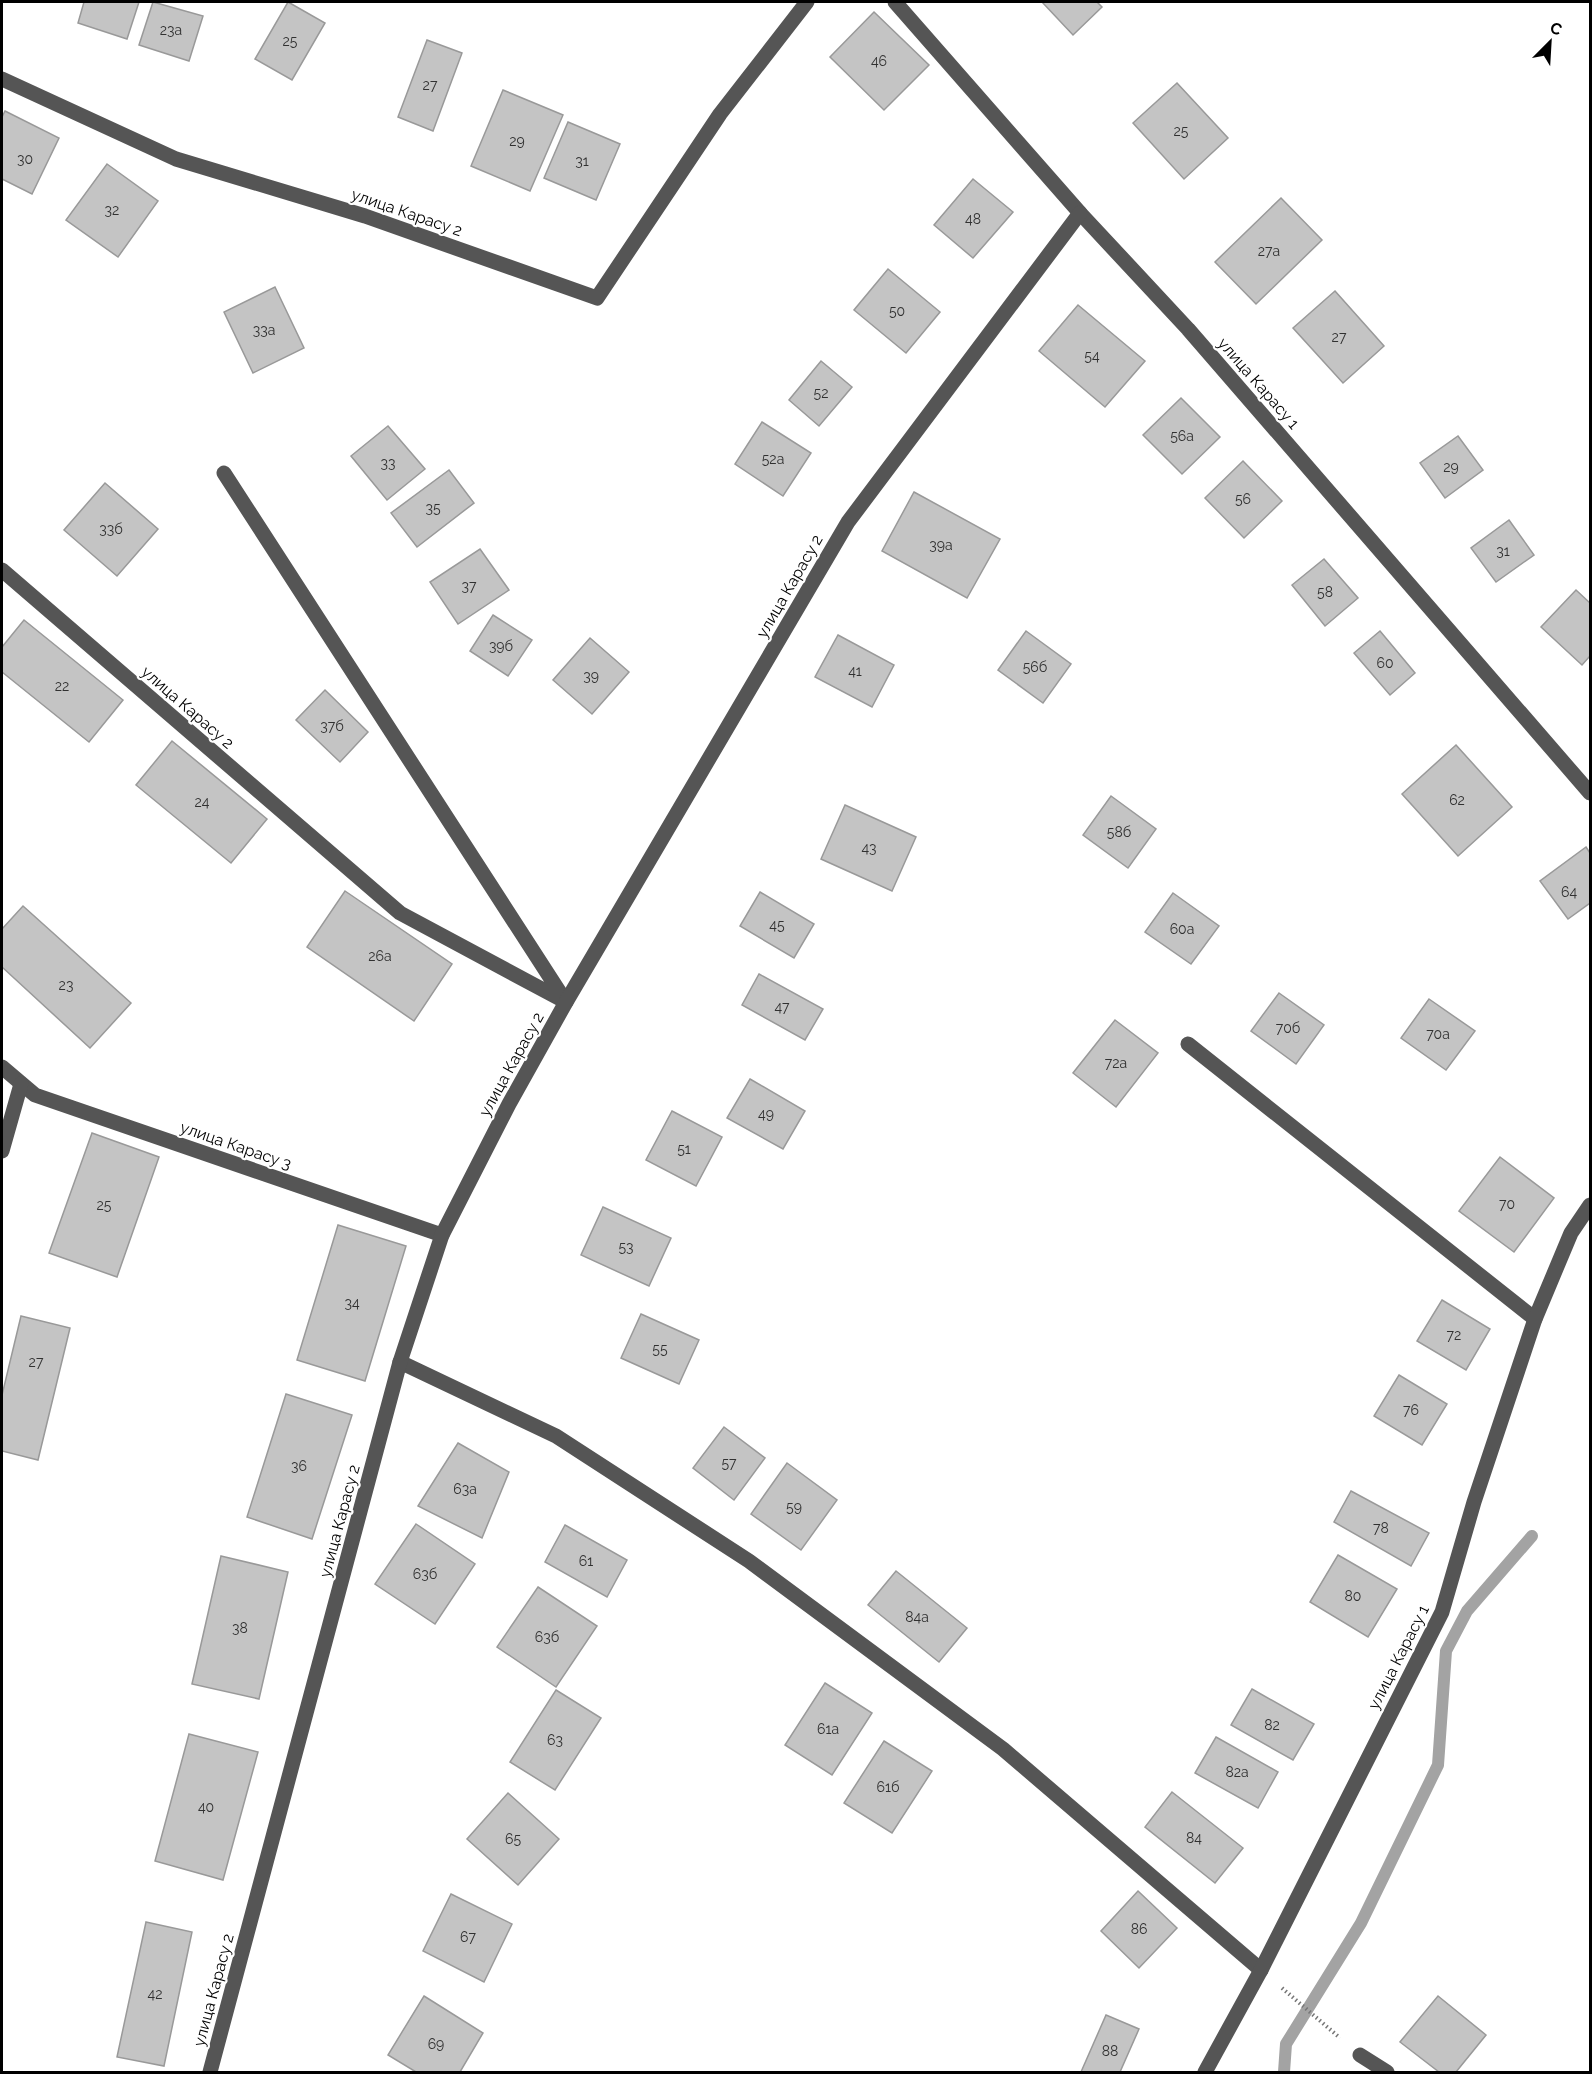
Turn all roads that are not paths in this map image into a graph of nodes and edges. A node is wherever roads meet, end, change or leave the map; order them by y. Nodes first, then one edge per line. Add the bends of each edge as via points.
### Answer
1 (807, 2) edge
2 (895, 2) edge
3 (2, 79) edge
4 (1080, 213) junction
5 (224, 474) dead end
6 (2, 570) edge
7 (1590, 793) edge
8 (566, 1002) junction
9 (1188, 1044) dead end
10 (2, 1067) edge
11 (21, 1084) junction
12 (2, 1151) edge
13 (1590, 1205) edge
14 (442, 1235) junction
15 (1535, 1319) junction
16 (400, 1362) junction
17 (1261, 1970) junction
18 (1360, 2055) road end
19 (210, 2073) edge
20 (1205, 2073) edge
21 (1387, 2073) edge

1 - 3 street, улица Карасу 2 via 720,114 597,297 365,216 176,159
2 - 4 street, улица Карасу 1
4 - 7 street, улица Карасу 1 via 1196,338
4 - 8 street, улица Карасу 2 via 848,522
5 - 8 street, улица Карасу 2
6 - 8 street, улица Карасу 2 via 400,913
8 - 14 street, улица Карасу 2
9 - 15 street
10 - 11 street, улица Карасу 3
11 - 12 street
11 - 14 street, улица Карасу 3 via 35,1095
13 - 15 street, улица Карасу 1 via 1571,1233
14 - 16 street, улица Карасу 2
15 - 17 street, улица Карасу 1 via 1442,1612
16 - 17 street via 556,1436 749,1561 1003,1749
16 - 19 street, улица Карасу 2
17 - 20 street, улица Карасу 1
18 - 21 street

